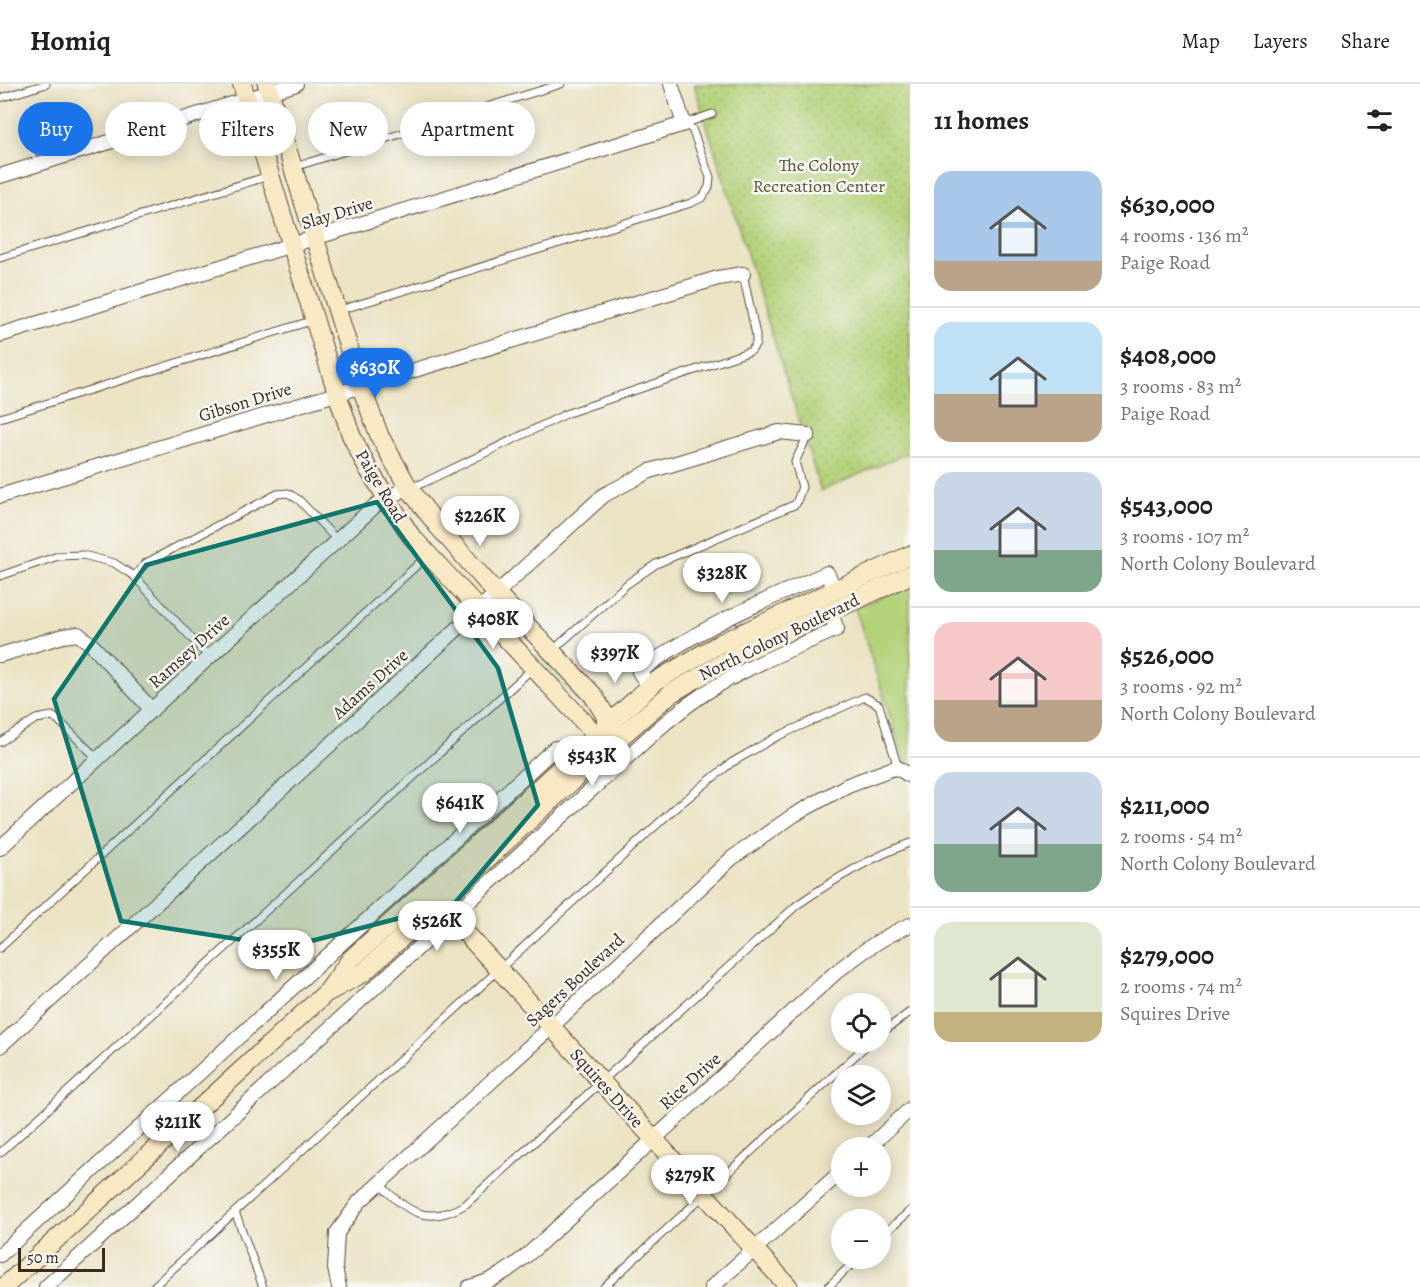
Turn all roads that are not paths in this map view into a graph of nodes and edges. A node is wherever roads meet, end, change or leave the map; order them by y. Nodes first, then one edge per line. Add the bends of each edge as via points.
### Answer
1 (46, 84) edge
2 (296, 84) edge
3 (561, 84) edge
4 (671, 84) edge
5 (268, 88) edge
6 (244, 92) edge
7 (0, 99) edge
8 (712, 114) dead end
9 (684, 124) junction
10 (293, 167) junction
11 (0, 176) edge
12 (269, 176) junction
13 (316, 238) junction
14 (292, 245) junction
15 (0, 258) edge
16 (743, 274) joint
17 (338, 311) junction
18 (315, 320) junction
19 (0, 335) edge
20 (361, 387) junction
21 (337, 393) junction
22 (0, 418) edge
23 (808, 435) joint
24 (408, 487) junction
25 (0, 496) edge
26 (386, 498) junction
27 (337, 540) junction
28 (429, 555) junction
29 (910, 555) edge
30 (910, 575) edge
31 (0, 576) edge
32 (134, 576) junction
33 (496, 593) junction
34 (479, 609) junction
35 (830, 612) junction
36 (552, 651) junction
37 (0, 655) edge
38 (209, 657) junction
39 (533, 668) junction
40 (593, 695) junction
41 (634, 700) junction
42 (152, 710) junction
43 (604, 736) junction
44 (0, 742) edge
45 (98, 759) junction
46 (904, 772) edge
47 (910, 843) edge
48 (0, 848) edge
49 (420, 883) junction
50 (446, 911) junction
51 (910, 925) edge
52 (0, 948) edge
53 (499, 969) junction
54 (328, 992) junction
55 (910, 1012) edge
56 (891, 1026) edge
57 (552, 1027) junction
58 (0, 1046) edge
59 (858, 1053) edge
60 (602, 1082) junction
61 (910, 1109) edge
62 (880, 1137) edge
63 (653, 1139) junction
64 (0, 1153) edge
65 (831, 1181) edge
66 (379, 1183) junction
67 (704, 1194) junction
68 (910, 1211) edge
69 (235, 1212) junction
70 (891, 1228) edge
71 (755, 1250) junction
72 (0, 1254) edge
73 (847, 1269) edge
74 (4, 1287) edge
75 (45, 1287) edge
76 (153, 1287) edge
77 (263, 1287) edge
78 (339, 1287) edge
79 (469, 1287) edge
80 (604, 1287) edge
81 (712, 1287) edge
82 (789, 1287) edge
83 (828, 1287) edge

1 - 7 lane
2 - 5 street
3 - 10 lane
4 - 9 street
5 - 6 street
5 - 10 main road, Paige Road
6 - 11 street
6 - 12 main road, Paige Road
8 - 9 lane
9 - 13 street, Slay Drive
9 - 17 lane via 692,129 710,177 703,197
10 - 13 main road, Paige Road
12 - 14 main road, Paige Road
12 - 15 lane
13 - 14 street, Slay Drive
13 - 17 main road, Paige Road
14 - 18 main road, Paige Road
14 - 19 street, Slay Drive
16 - 20 street, Gibson Drive via 718,278
16 - 24 lane via 756,335 751,351 568,413
17 - 20 main road, Paige Road
18 - 21 main road, Paige Road
18 - 22 lane
20 - 21 street, Gibson Drive
20 - 24 main road, Paige Road via 380,437
21 - 25 street, Gibson Drive
21 - 26 main road, Paige Road via 351,435
23 - 33 street, Adams Drive via 779,432 650,471 604,495
23 - 36 lane via 795,462 802,487 796,504 656,564 627,584
24 - 26 street, Ramsey Drive
24 - 33 main road, Paige Road
26 - 27 street, Ramsey Drive
26 - 28 main road, Paige Road
27 - 32 lane via 299,500 288,493 277,494 146,563
27 - 38 street, Ramsey Drive
28 - 34 main road, Paige Road
28 - 52 lane
29 - 41 main road, North Colony Boulevard via 721,643 687,661
30 - 35 main road, North Colony Boulevard
31 - 32 lane via 58,556 83,555 114,563
32 - 38 lane
33 - 34 street, Adams Drive
33 - 36 main road, Paige Road
34 - 39 main road, Paige Road
34 - 58 street, Adams Drive
35 - 43 main road, North Colony Boulevard via 735,656
35 - 50 street via 837,629 744,671 690,703
36 - 40 main road, Paige Road
37 - 42 street via 78,634
38 - 42 street, Ramsey Drive
39 - 43 main road, Paige Road
39 - 64 lane
40 - 41 main road via 618,703
40 - 43 main road, Paige Road
41 - 43 main road, North Colony Boulevard
42 - 45 street, Ramsey Drive
43 - 49 main road, North Colony Boulevard via 573,756
43 - 50 main road, North Colony Boulevard
44 - 45 lane via 36,719 52,716
45 - 48 street, Ramsey Drive
46 - 53 lane via 879,705 865,697 776,737 731,763 674,809
46 - 57 street, Sagers Boulevard via 848,785 794,814 755,841 732,858
47 - 60 lane via 835,879 797,905
49 - 50 main road, Squires Drive
49 - 54 main road, North Colony Boulevard via 350,960
49 - 72 street
50 - 53 main road, Squires Drive
50 - 54 main road, North Colony Boulevard via 363,973
50 - 75 street
51 - 63 street, Rice Drive via 867,948 835,973
53 - 57 main road, Squires Drive
53 - 69 lane
54 - 74 main road, North Colony Boulevard
55 - 56 lane
57 - 60 main road, Squires Drive
57 - 66 street, Sagers Boulevard
59 - 67 lane
60 - 63 main road, Squires Drive
60 - 66 lane via 473,1198 452,1212 438,1216 414,1213
61 - 62 street
63 - 67 main road, Squires Drive
63 - 79 street, Rice Drive via 506,1272
65 - 71 street
66 - 78 street, Sagers Boulevard via 359,1202 337,1233 335,1268
67 - 71 main road, Squires Drive
67 - 80 lane
68 - 70 lane
69 - 76 lane
69 - 77 lane
71 - 81 street
71 - 82 main road, Squires Drive
73 - 83 lane

